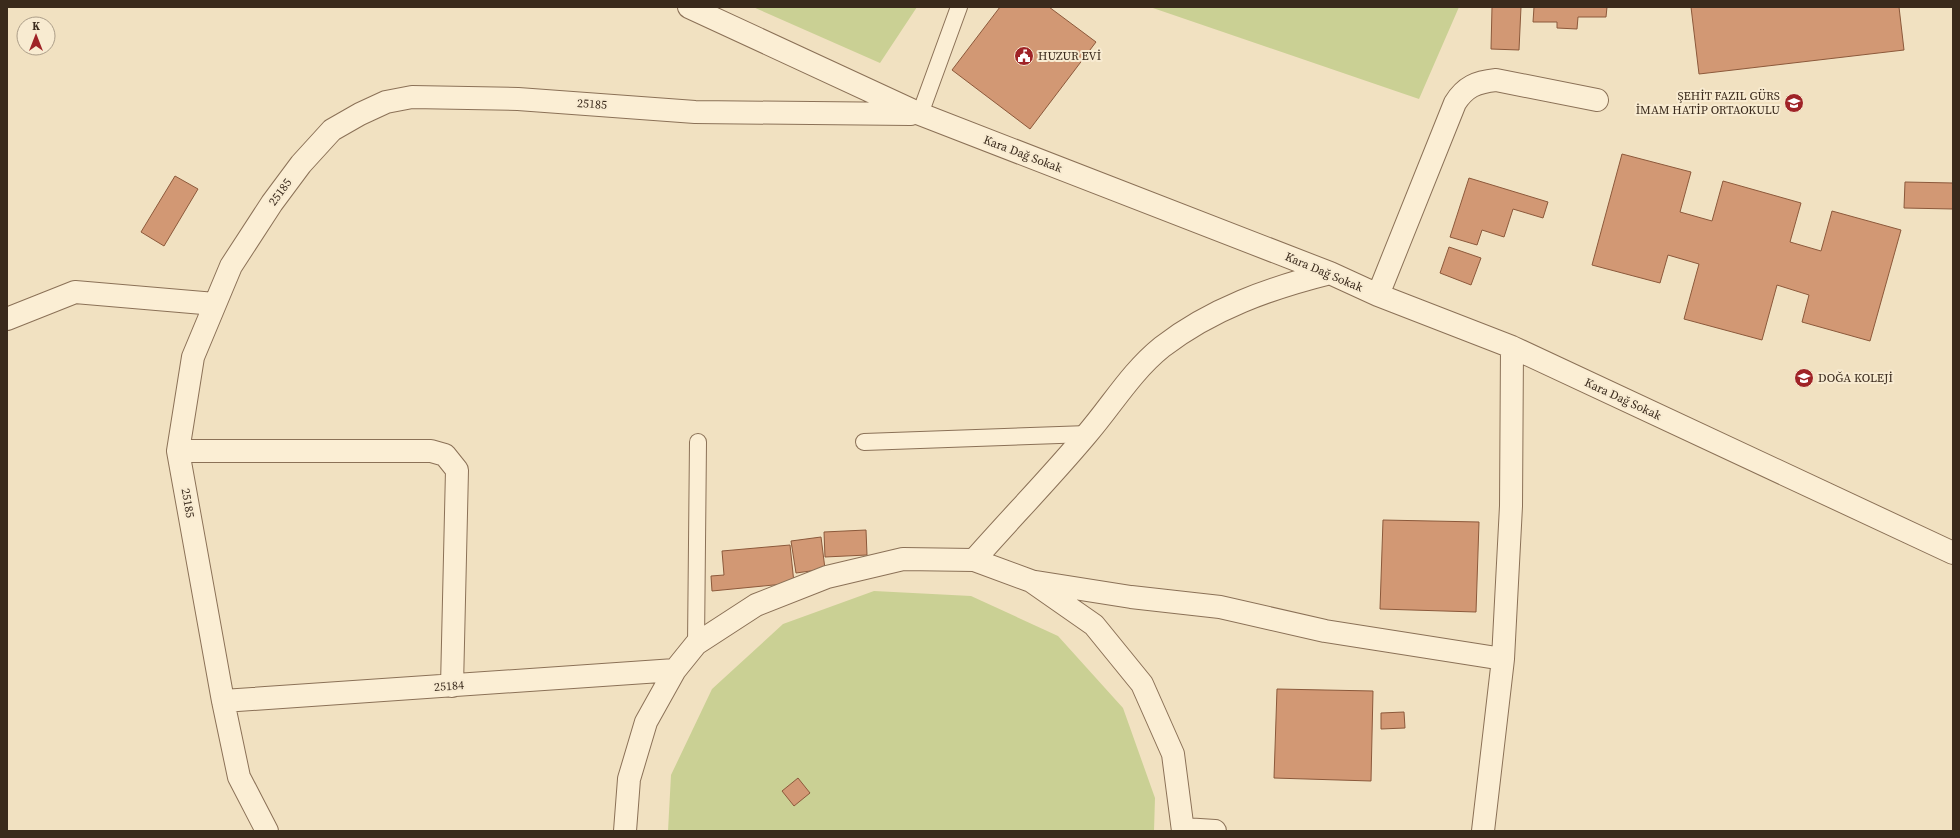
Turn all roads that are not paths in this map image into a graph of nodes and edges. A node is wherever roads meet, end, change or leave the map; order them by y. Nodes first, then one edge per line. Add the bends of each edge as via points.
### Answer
1 (689, 7) edge
2 (959, 7) edge
3 (1597, 100) dead end
4 (920, 114) junction
5 (1330, 273) junction
6 (1378, 295) junction
7 (215, 304) junction
8 (7, 319) edge
9 (1512, 347) junction
10 (1088, 434) junction
11 (698, 442) dead end
12 (864, 442) dead end
13 (178, 450) junction
14 (1953, 553) edge
15 (974, 560) junction
16 (1031, 581) junction
17 (696, 644) junction
18 (1503, 659) junction
19 (676, 670) junction
20 (452, 686) junction
21 (223, 701) junction
22 (1184, 830) edge
23 (267, 831) edge
24 (625, 831) edge
25 (1215, 831) edge
26 (1484, 831) edge

1 - 4 street, Kara Dağ Sokak
2 - 4 lane
3 - 6 street via 1496,80 1482,81 1462,93 1455,103
4 - 5 street, Kara Dağ Sokak
4 - 7 street, 25185 via 695,112 518,99 442,97 412,97 386,102 332,130 301,164 231,266
5 - 6 street, Kara Dağ Sokak
5 - 10 street via 1286,284 1263,293 1220,312 1180,335 1161,348 1130,379
6 - 9 street, Kara Dağ Sokak
7 - 8 street via 74,292
7 - 13 street, 25185 via 193,357
9 - 14 street, Kara Dağ Sokak
9 - 18 street via 1510,506
10 - 12 lane
10 - 15 street
11 - 17 lane
13 - 20 street via 431,450 445,455 457,470
13 - 21 street, 25185
15 - 16 street
15 - 17 street via 903,559 827,577 756,604
16 - 18 street via 1132,597 1220,607 1325,631
16 - 22 street via 1094,625 1142,684 1173,754
17 - 19 street
18 - 26 street
19 - 20 street, 25184
19 - 24 street via 646,722 629,779
20 - 21 street, 25184
21 - 23 street, 25185 via 239,777
22 - 25 street

